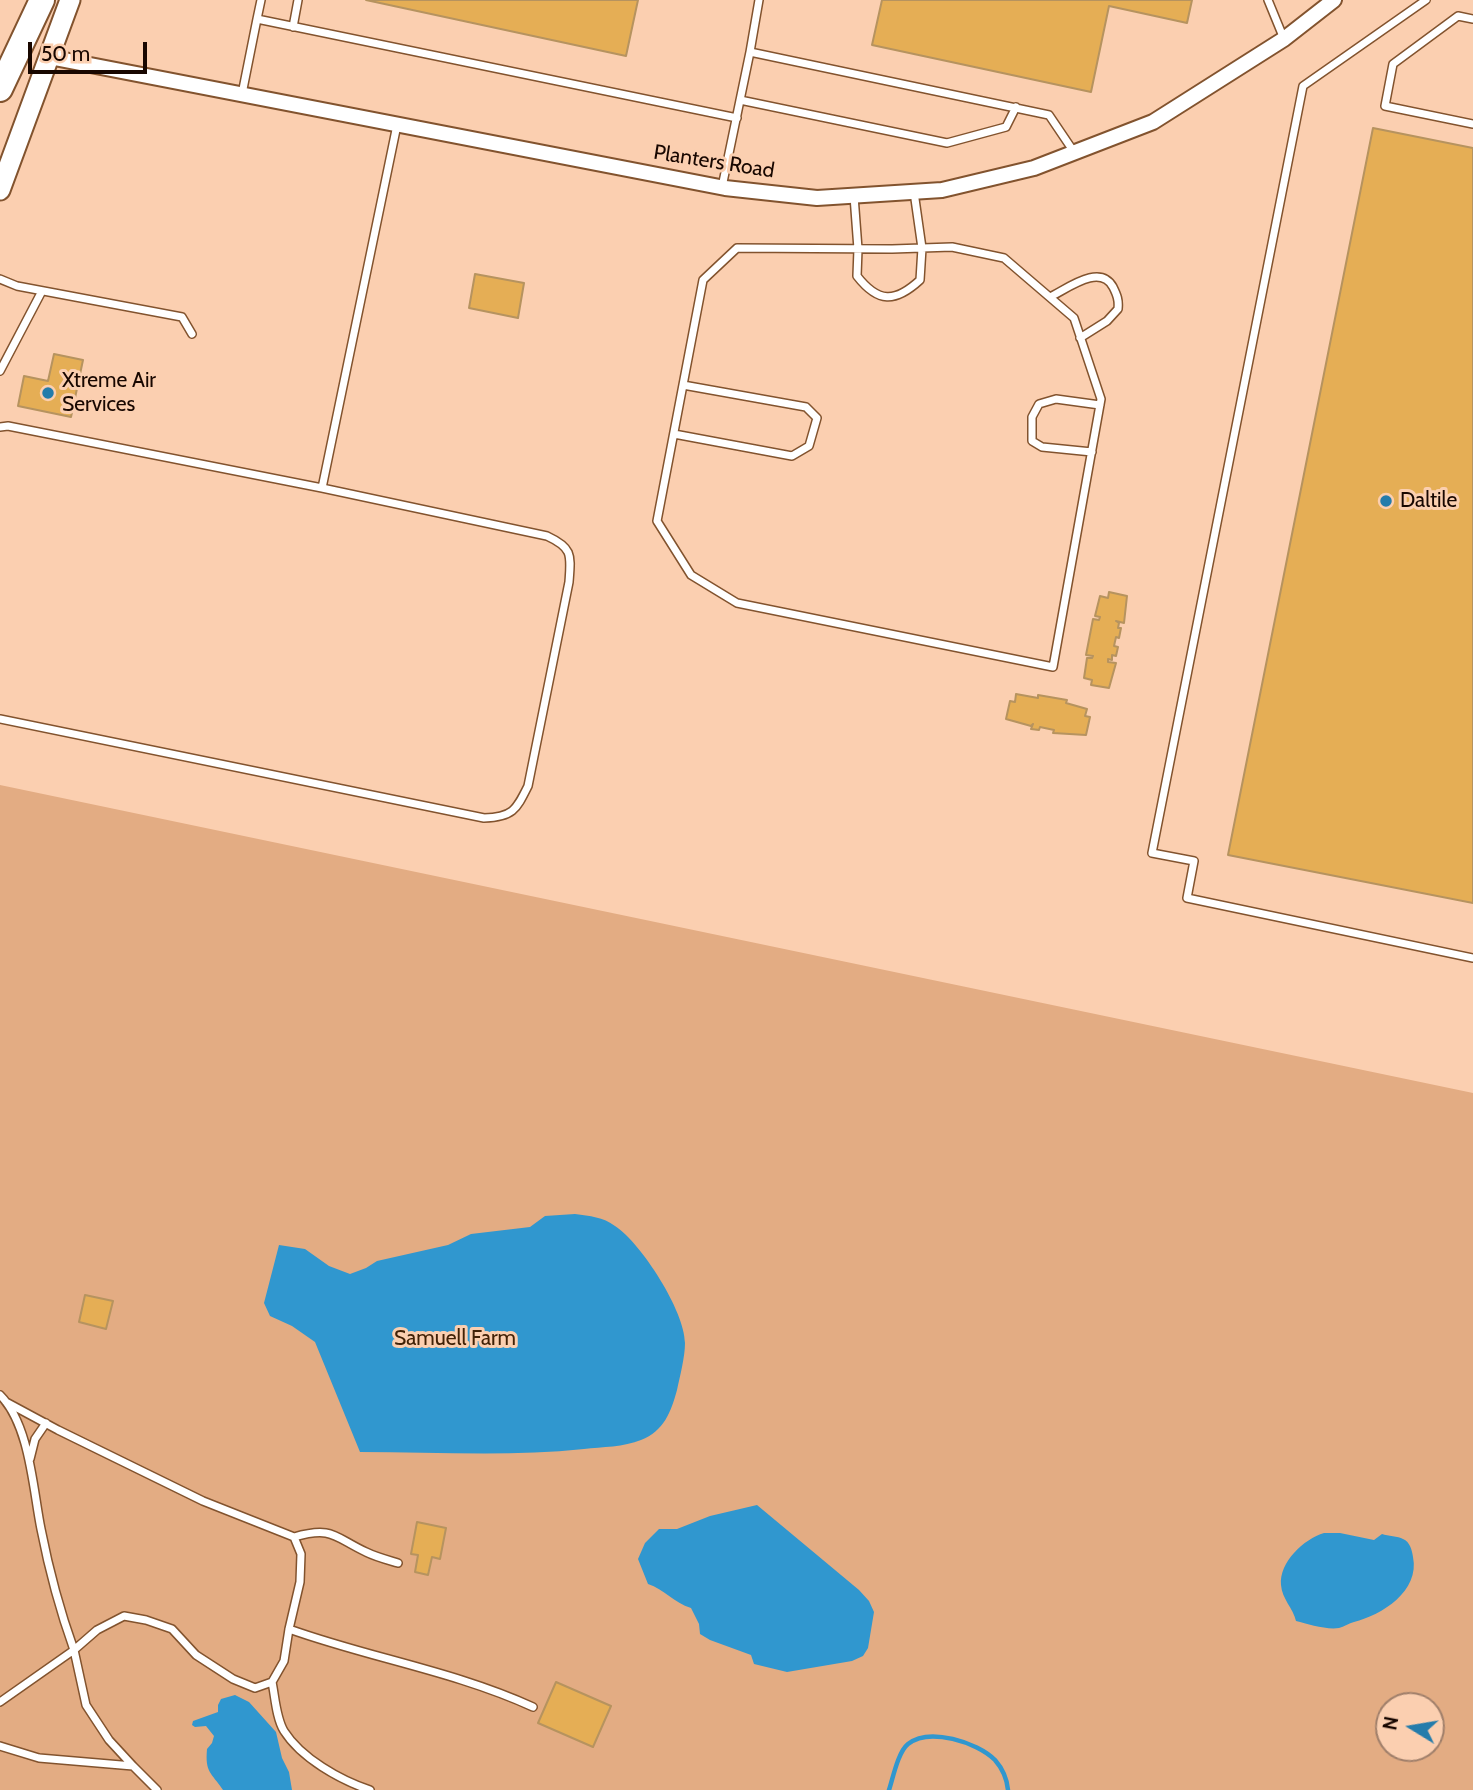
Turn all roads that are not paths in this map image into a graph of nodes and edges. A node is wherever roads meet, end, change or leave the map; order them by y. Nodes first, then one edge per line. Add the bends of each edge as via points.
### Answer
1 (42, 0) edge
2 (70, 0) edge
3 (261, 0) edge
4 (298, 0) edge
5 (760, 0) edge
6 (1268, 0) edge
7 (1334, 0) edge
8 (1426, 0) edge
9 (257, 19) junction
10 (1473, 19) edge
11 (292, 27) junction
12 (1284, 39) junction
13 (750, 52) junction
14 (49, 57) junction
15 (0, 89) edge
16 (242, 95) junction
17 (740, 100) junction
18 (1016, 107) junction
19 (737, 118) junction
20 (1473, 124) edge
21 (397, 125) junction
22 (1074, 153) junction
23 (722, 187) junction
24 (0, 190) edge
25 (914, 192) junction
26 (854, 196) junction
27 (922, 248) junction
28 (858, 249) junction
29 (0, 279) edge
30 (42, 291) junction
31 (1049, 297) junction
32 (192, 334) dead end
33 (1080, 338) junction
34 (0, 371) edge
35 (683, 385) junction
36 (1100, 405) junction
37 (0, 428) edge
38 (674, 434) junction
39 (1092, 452) junction
40 (322, 488) junction
41 (0, 719) edge
42 (1473, 958) edge
43 (3, 1399) edge
44 (46, 1423) junction
45 (29, 1467) junction
46 (294, 1537) junction
47 (398, 1563) dead end
48 (289, 1629) junction
49 (74, 1650) junction
50 (272, 1682) junction
51 (0, 1702) edge
52 (533, 1707) dead end
53 (0, 1746) edge
54 (133, 1766) junction
55 (157, 1790) edge
56 (370, 1790) edge

1 - 15 highway
2 - 14 main road
3 - 9 lane
4 - 11 lane
5 - 13 lane
6 - 12 lane
7 - 12 street, Planters Road
8 - 42 lane via 1303,86 1152,853 1194,860 1187,898
9 - 11 lane
9 - 16 lane
10 - 20 lane via 1458,16 1393,64 1385,106
11 - 19 lane
12 - 22 street, Planters Road via 1153,122
13 - 17 lane
13 - 18 lane
14 - 16 street, Planters Road
14 - 24 main road
16 - 21 street, Planters Road
17 - 18 lane via 947,143 1006,127
17 - 19 lane
18 - 22 lane via 1049,115
19 - 23 lane
21 - 23 street, Planters Road
21 - 40 lane
22 - 25 street, Planters Road via 1034,168 942,190
23 - 26 street, Planters Road via 817,198
25 - 26 street, Planters Road
25 - 27 lane
26 - 28 lane
27 - 28 lane
27 - 28 lane via 920,280 904,294 887,298 870,292 857,276
27 - 31 lane via 951,247 1004,258
28 - 35 lane via 737,248 704,280
29 - 30 lane
30 - 32 lane via 182,317
30 - 34 lane
31 - 33 lane via 1074,318
31 - 33 lane via 1094,277 1111,283 1118,295 1118,309
33 - 36 lane
35 - 38 lane
35 - 38 lane via 806,407 817,418 809,446 792,456
36 - 39 lane
36 - 39 lane via 1056,399 1039,404 1032,417 1032,441 1042,447
37 - 40 lane
38 - 39 lane via 657,521 691,575 737,603 1054,667
40 - 41 lane via 547,536 564,544 571,559 569,582 528,786 518,806 503,817 484,818
43 - 44 lane
43 - 45 lane via 18,1423
44 - 45 lane via 35,1439
44 - 46 lane via 203,1501
45 - 49 lane via 41,1532
46 - 47 lane via 314,1531 336,1534 366,1552
46 - 48 lane via 301,1554 300,1582
48 - 50 lane via 284,1661
48 - 52 lane via 502,1693
49 - 50 lane via 97,1630 124,1616 172,1629 196,1655 233,1679 255,1688
49 - 51 lane
49 - 54 lane via 86,1704
50 - 56 lane via 282,1729 296,1745 319,1764
53 - 54 lane via 39,1758
54 - 55 lane

